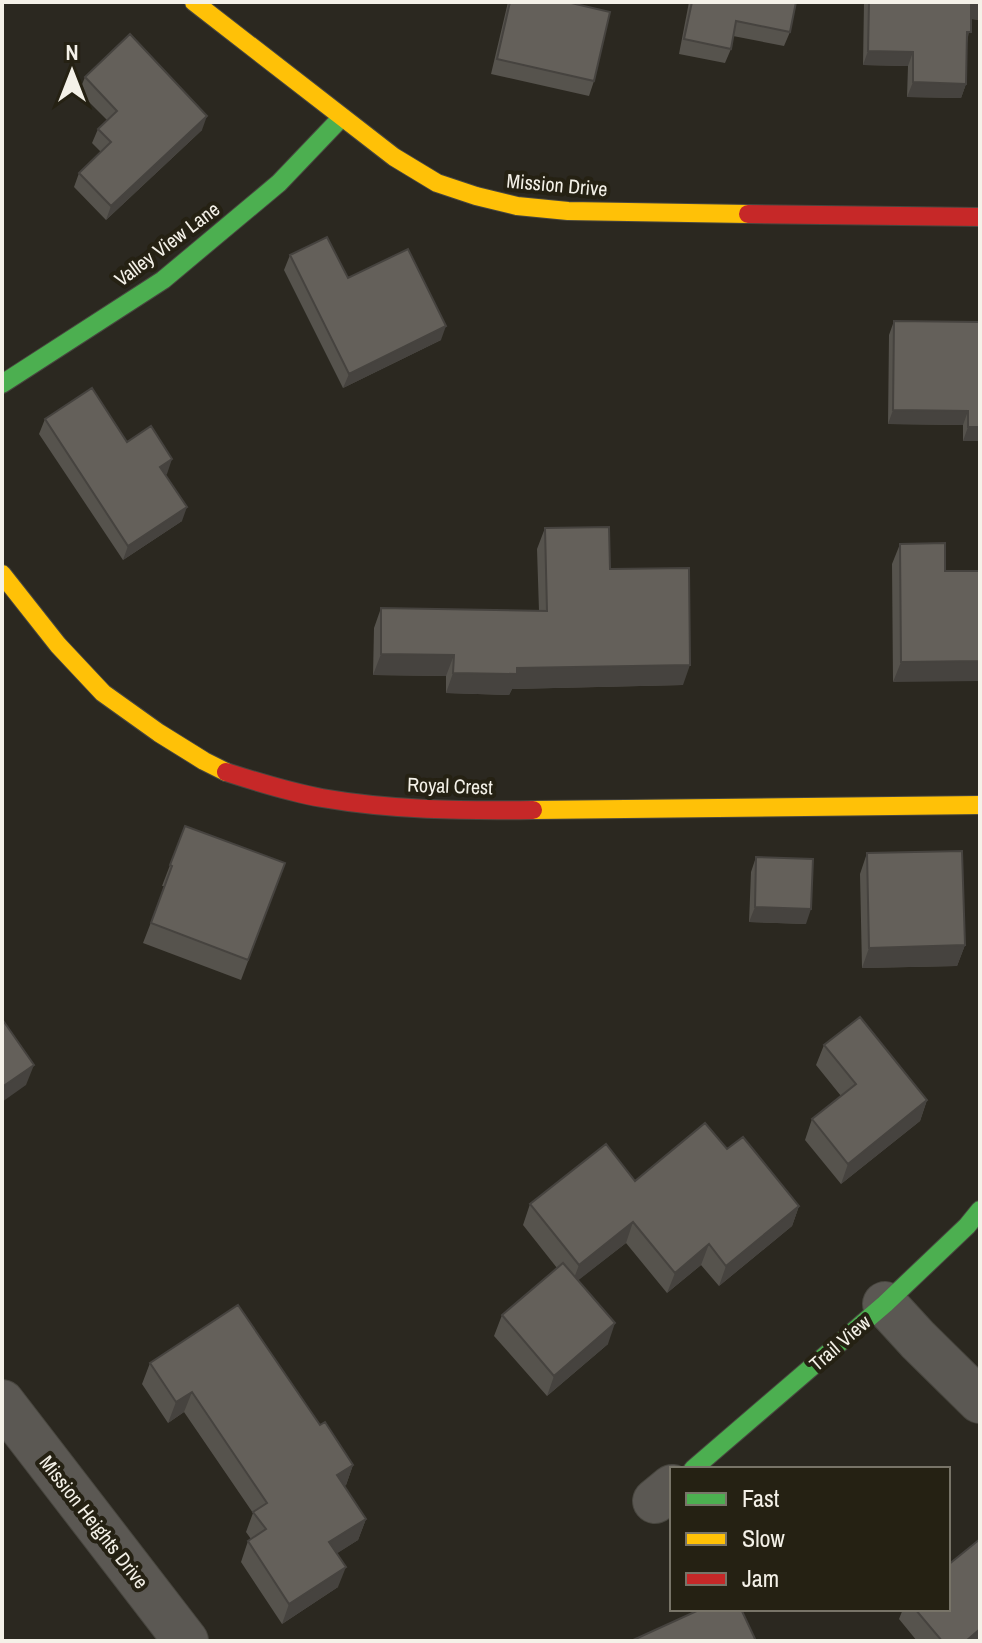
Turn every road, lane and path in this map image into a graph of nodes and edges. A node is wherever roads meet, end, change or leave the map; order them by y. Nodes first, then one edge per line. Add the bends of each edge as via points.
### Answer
1 (194, 2) edge
2 (342, 117) junction
3 (980, 217) edge
4 (2, 384) edge
5 (2, 574) edge
6 (980, 805) edge
7 (980, 1210) edge
8 (885, 1304) junction
9 (980, 1401) edge
10 (2, 1402) edge
11 (695, 1467) edge
12 (186, 1641) edge

1 - 2 street, Mission Drive
2 - 3 street, Mission Drive via 437,183 517,206
2 - 4 street, Valley View Lane via 279,183 163,280
5 - 6 street, Royal Crest via 97,687 137,718 224,771 280,789 417,808 504,810
7 - 8 street, Trail View
8 - 9 street
8 - 11 street, Trail View
10 - 12 street, Mission Heights Drive

